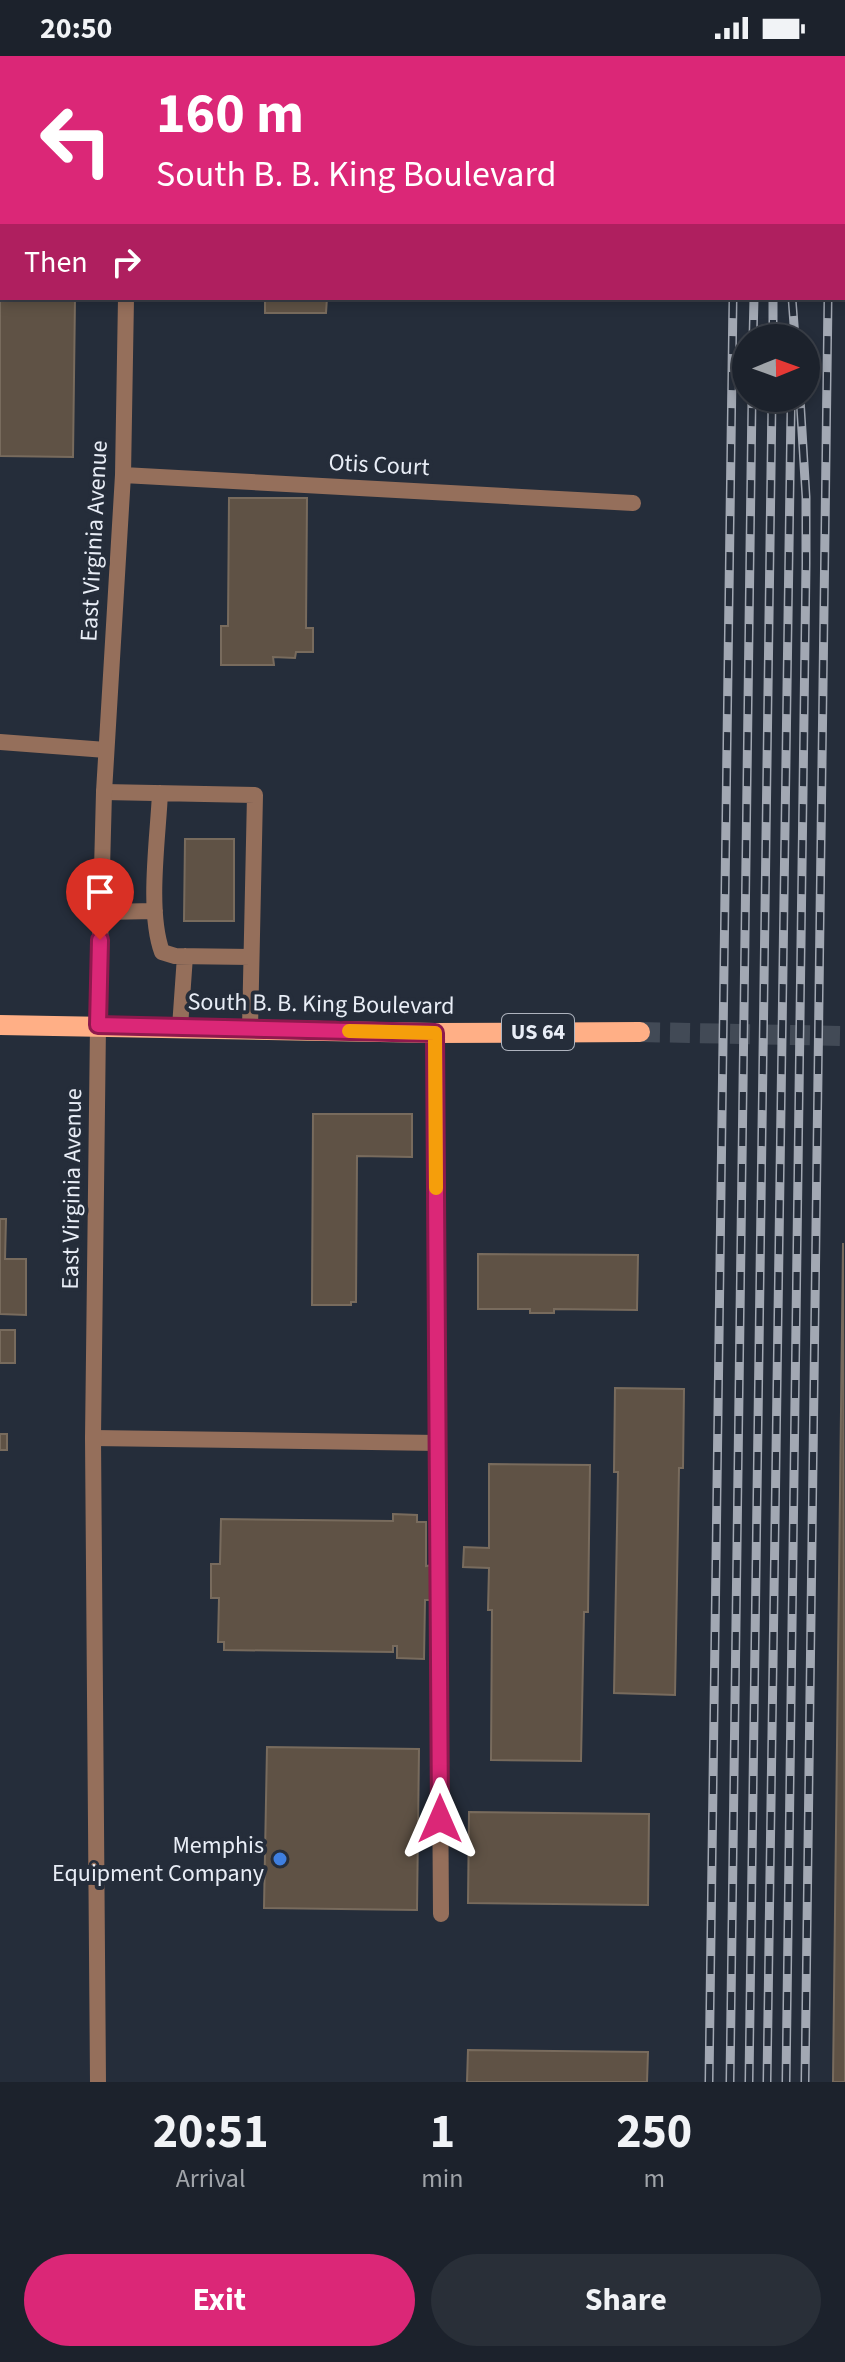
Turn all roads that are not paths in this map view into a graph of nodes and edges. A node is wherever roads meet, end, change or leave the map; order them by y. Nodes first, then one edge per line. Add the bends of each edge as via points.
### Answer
1 (126, 300) edge
2 (123, 475) junction
3 (633, 503) dead end
4 (0, 742) edge
5 (106, 750) junction
6 (104, 792) junction
7 (160, 793) junction
8 (155, 911) junction
9 (101, 912) junction
10 (185, 956) junction
11 (251, 957) junction
12 (0, 1025) edge
13 (98, 1025) junction
14 (180, 1027) junction
15 (250, 1028) junction
16 (640, 1032) tunnel mouth
17 (435, 1033) junction
18 (93, 1438) junction
19 (438, 1443) junction
20 (441, 1914) dead end
21 (98, 2082) edge

1 - 2 street, East Virginia Avenue
2 - 3 street, Otis Court
2 - 5 street, East Virginia Avenue
4 - 5 street
5 - 6 street, East Virginia Avenue
6 - 7 street
6 - 9 street, East Virginia Avenue
7 - 8 street
7 - 11 street via 255,795
8 - 9 street
8 - 10 street via 162,952
9 - 13 street, East Virginia Avenue
10 - 11 street
10 - 14 street
11 - 15 street
12 - 13 main road, South B. B. King Boulevard / US 64
13 - 14 main road, South B. B. King Boulevard / US 64
13 - 18 street, East Virginia Avenue
14 - 15 main road, South B. B. King Boulevard / US 64
15 - 17 main road, South B. B. King Boulevard / US 64
16 - 17 main road, South B. B. King Boulevard / US 64
17 - 19 street
18 - 19 street
18 - 21 street, East Virginia Avenue
19 - 20 street

